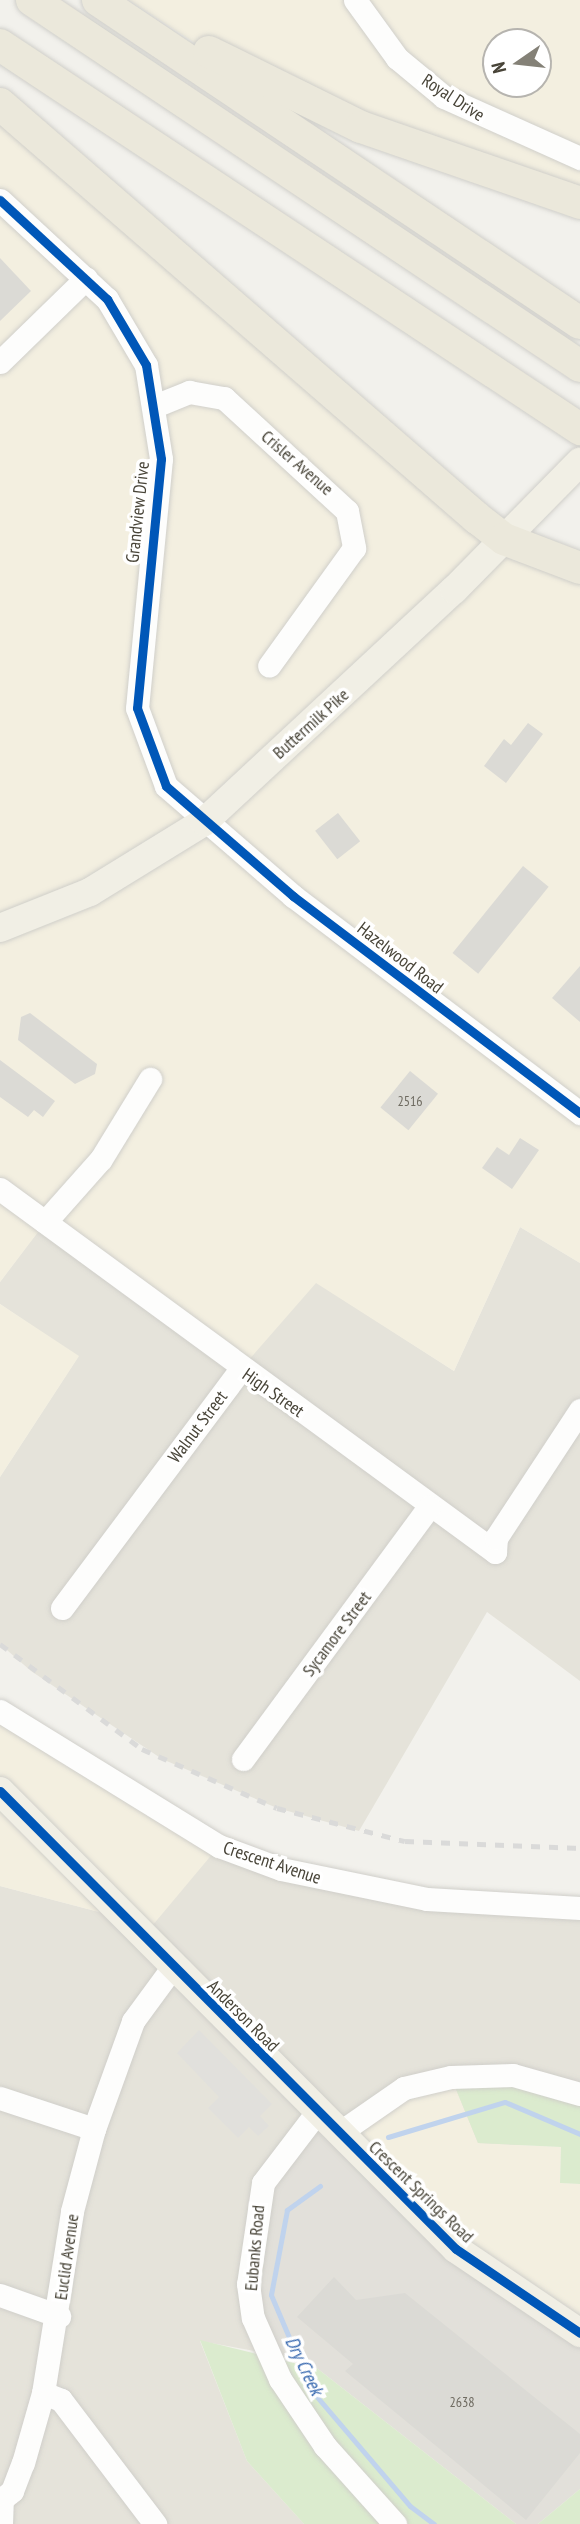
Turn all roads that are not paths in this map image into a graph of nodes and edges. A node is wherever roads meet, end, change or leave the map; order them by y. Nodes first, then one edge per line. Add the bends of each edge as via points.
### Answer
1 (32, 0) edge
2 (98, 0) edge
3 (129, 0) edge
4 (355, 0) edge
5 (0, 45) edge
6 (0, 104) edge
7 (580, 158) edge
8 (0, 200) edge
9 (580, 203) edge
10 (86, 278) junction
11 (580, 323) edge
12 (0, 362) edge
13 (580, 366) edge
14 (157, 405) junction
15 (580, 429) edge
16 (577, 465) edge
17 (503, 539) junction
18 (580, 568) edge
19 (269, 666) dead end
20 (204, 822) junction
21 (0, 928) edge
22 (150, 1079) dead end
23 (580, 1113) edge
24 (0, 1189) edge
25 (45, 1222) junction
26 (240, 1370) junction
27 (580, 1410) edge
28 (429, 1507) junction
29 (62, 1608) dead end
30 (0, 1711) edge
31 (243, 1759) dead end
32 (0, 1791) edge
33 (580, 1908) edge
34 (172, 1968) junction
35 (580, 2094) edge
36 (0, 2098) edge
37 (317, 2112) junction
38 (94, 2129) junction
39 (339, 2133) junction
40 (0, 2295) edge
41 (59, 2316) junction
42 (580, 2333) edge
43 (43, 2393) junction
44 (1, 2499) edge
45 (1, 2524) edge
46 (155, 2524) edge
47 (395, 2524) edge

1 - 13 highway
2 - 11 highway
3 - 9 highway via 263,82 361,127
4 - 7 street, Royal Drive via 397,58 444,97
5 - 15 highway
6 - 17 highway
8 - 10 street, Grandview Drive
10 - 12 street
10 - 14 street, Grandview Drive via 136,342
14 - 19 street, Crisler Avenue via 189,392 224,398 333,494 354,528 354,548
14 - 20 street, Grandview Drive via 161,459 137,708 166,786
16 - 17 main road, Buttermilk Pike
17 - 18 highway
17 - 20 main road, Buttermilk Pike
20 - 21 main road, Buttermilk Pike via 106,883
20 - 23 street, Hazelwood Road
22 - 25 street via 101,1159
24 - 25 street, High Street
25 - 26 street, High Street
26 - 28 street, High Street
26 - 29 street, Walnut Street
27 - 28 street, High Street via 496,1538 495,1552
28 - 31 street, Sycamore Street
30 - 33 street, Crescent Avenue via 219,1846 281,1869 427,1899
32 - 34 main road, Anderson Road
34 - 37 main road, Anderson Road
34 - 38 street, Euclid Avenue via 133,2021
35 - 39 street via 513,2075 451,2077 404,2088
36 - 38 street
37 - 39 main road, Crescent Springs Road
37 - 47 street, Eubanks Road via 262,2183 248,2284 253,2318 266,2353 325,2445
38 - 41 street, Euclid Avenue via 72,2211
39 - 42 main road, Crescent Springs Road via 475,2265
40 - 41 street
41 - 43 street, Euclid Avenue
43 - 44 street, Euclid Avenue via 12,2491
43 - 46 street via 61,2400
44 - 45 street

